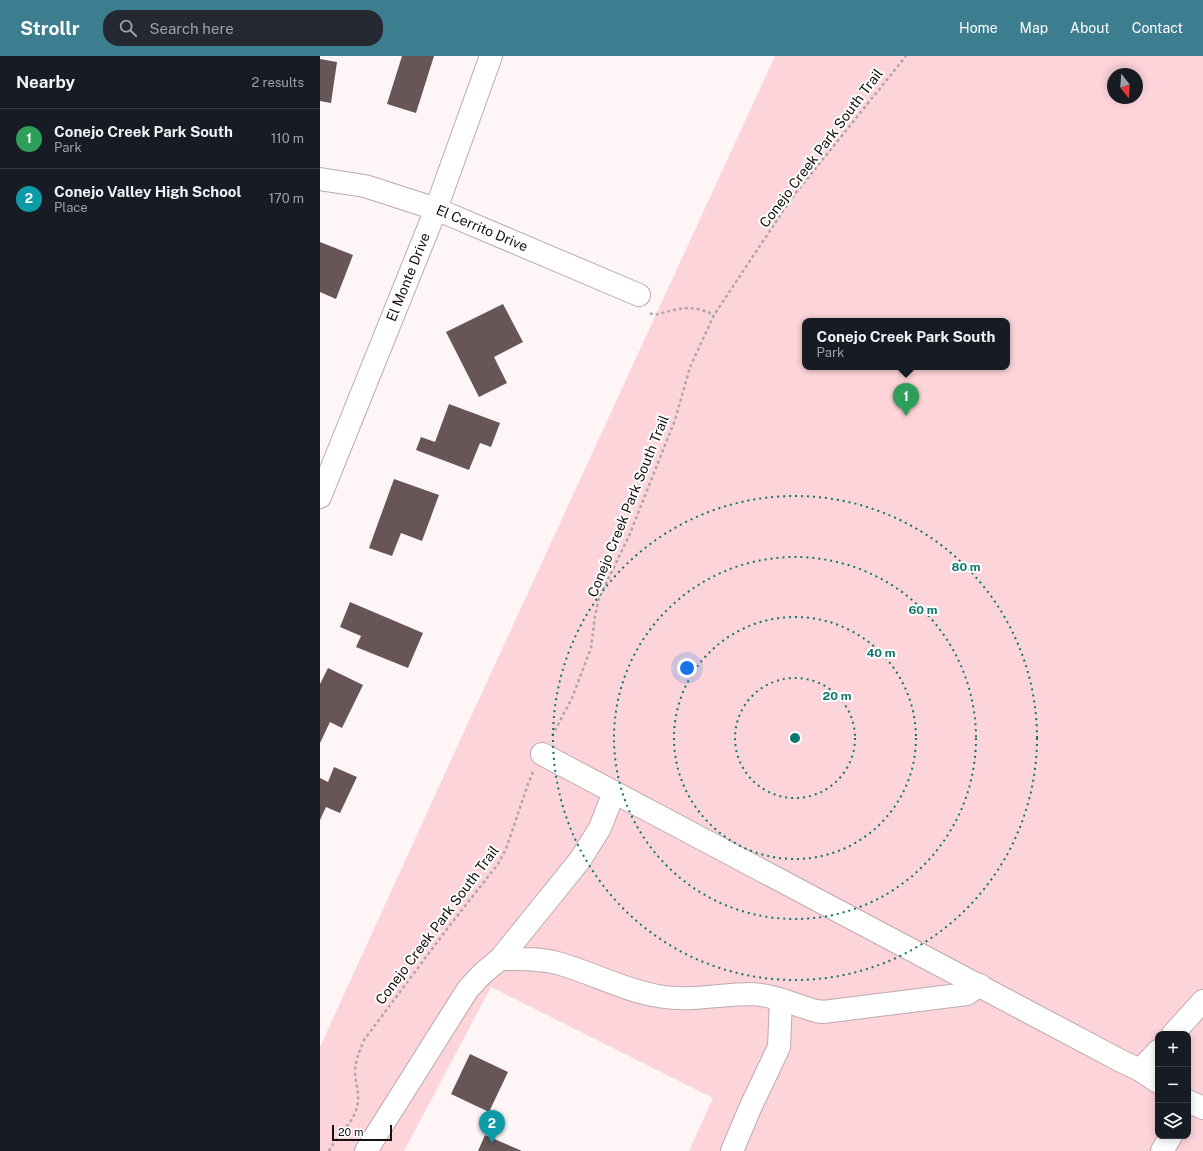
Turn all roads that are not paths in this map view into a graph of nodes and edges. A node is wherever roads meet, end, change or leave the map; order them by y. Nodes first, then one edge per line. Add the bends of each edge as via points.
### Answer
1 (491, 56) edge
2 (320, 179) edge
3 (436, 209) junction
4 (638, 295) road end
5 (320, 497) edge
6 (542, 754) road end
7 (614, 792) junction
8 (500, 959) junction
9 (980, 986) junction
10 (781, 1000) junction
11 (1203, 1001) edge
12 (1176, 1031) edge
13 (1155, 1059) edge
14 (1149, 1076) edge
15 (1169, 1139) edge
16 (366, 1151) edge
17 (732, 1151) edge
18 (1162, 1151) edge

1 - 3 street, El Monte Drive
2 - 3 street, El Cerrito Drive via 365,186
3 - 4 street, El Cerrito Drive
3 - 5 street, El Monte Drive
6 - 7 street
7 - 8 street via 600,828 580,860
7 - 9 street
8 - 10 street via 535,959 557,963 631,990 660,997 692,999 751,994
8 - 16 street via 468,989
9 - 10 street via 967,994 822,1012
9 - 14 street
10 - 17 street via 779,1047
11 - 12 street
13 - 14 street
15 - 18 street

